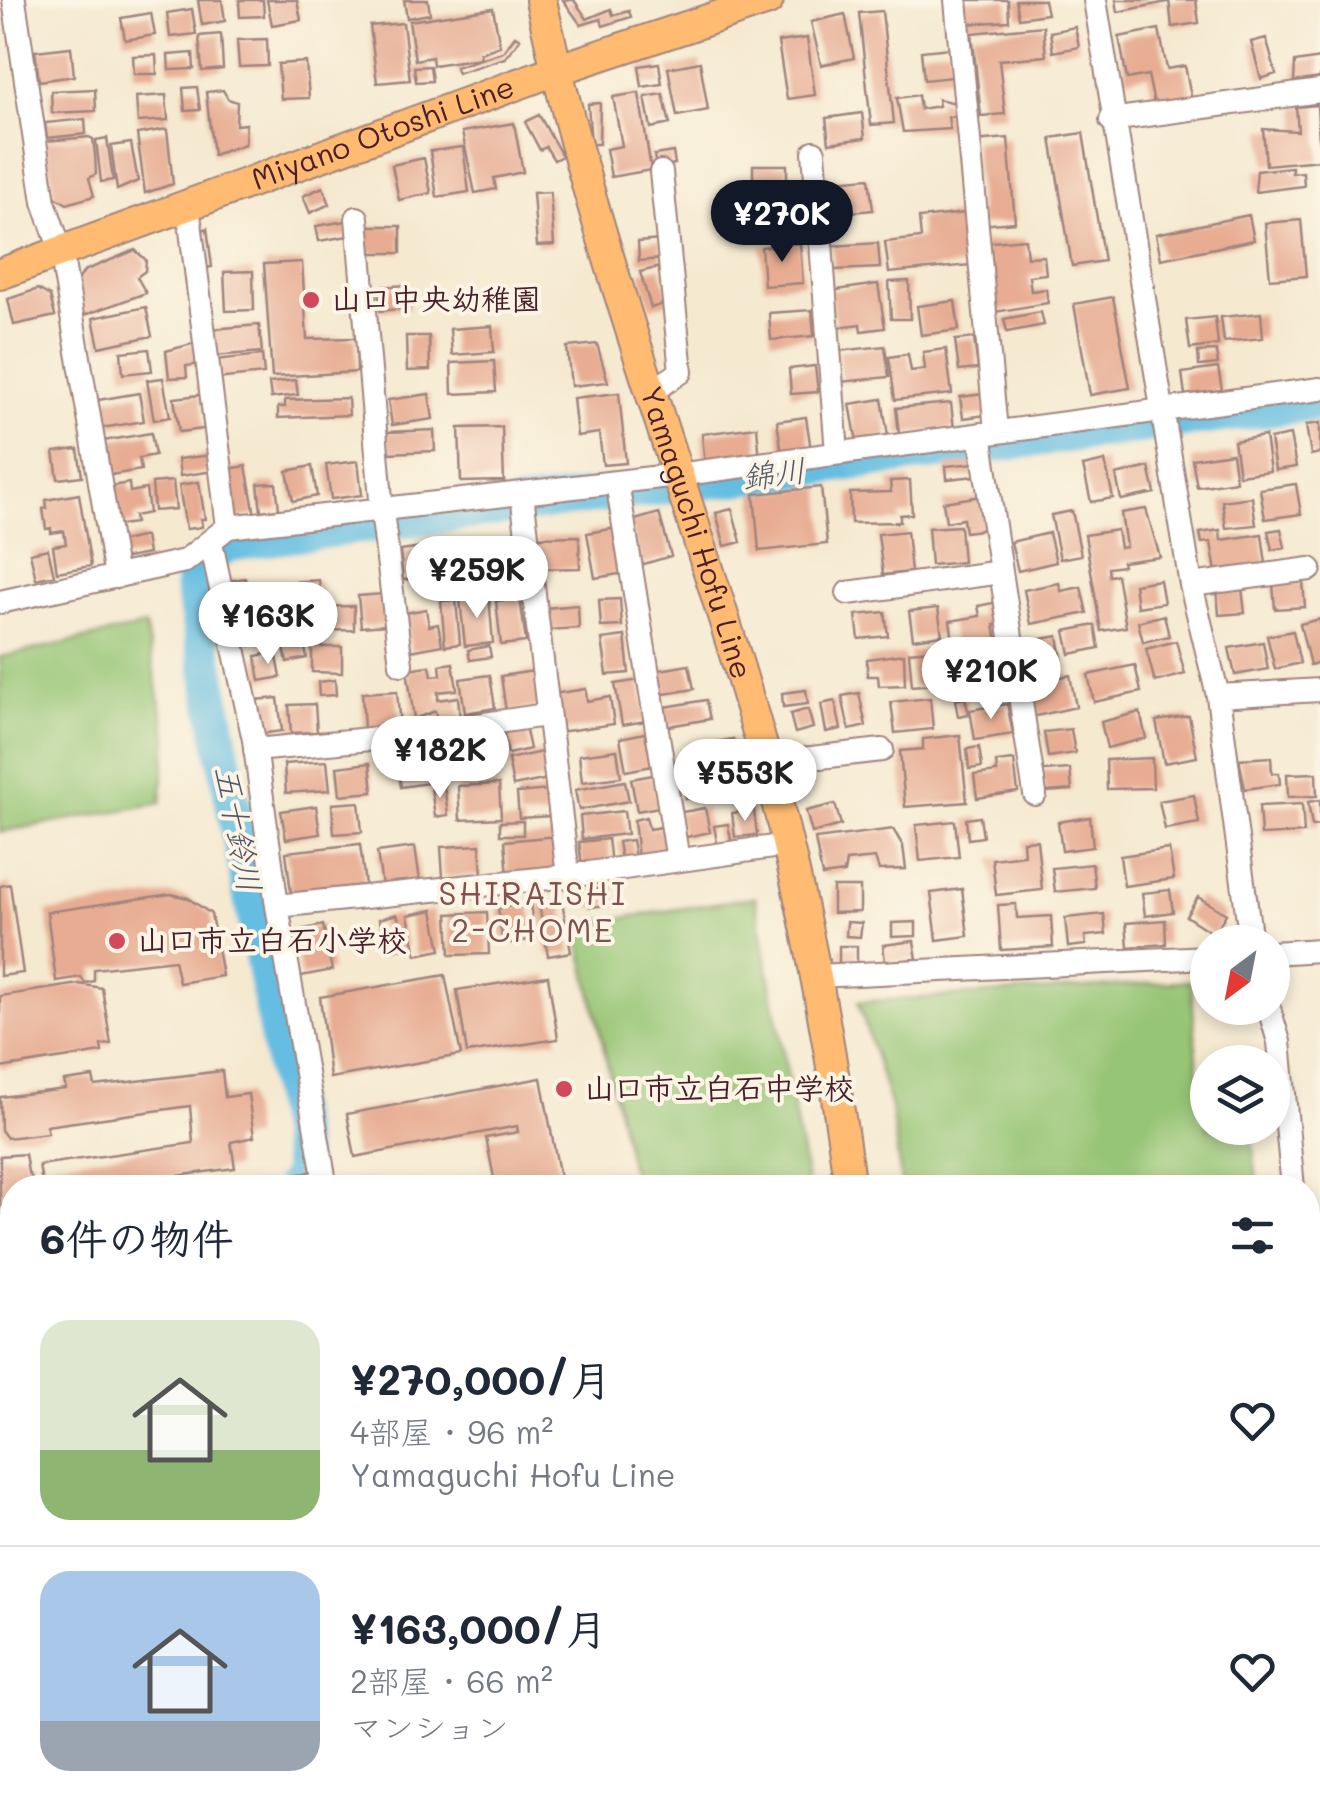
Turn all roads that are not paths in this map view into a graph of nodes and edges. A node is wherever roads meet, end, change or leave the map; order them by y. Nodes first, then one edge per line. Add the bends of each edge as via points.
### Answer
1 (14, 0) edge
2 (541, 0) edge
3 (768, 0) edge
4 (956, 0) edge
5 (1095, 0) edge
6 (556, 70) junction
7 (1320, 91) edge
8 (1111, 120) junction
9 (814, 152) dead end
10 (661, 172) dead end
11 (188, 206) junction
12 (356, 218) dead end
13 (61, 250) junction
14 (0, 274) edge
15 (1320, 389) edge
16 (650, 392) junction
17 (1163, 410) junction
18 (988, 432) junction
19 (837, 453) junction
20 (617, 482) junction
21 (680, 484) junction
22 (522, 494) junction
23 (382, 512) junction
24 (219, 535) junction
25 (1310, 569) dead end
26 (1001, 572) junction
27 (116, 577) junction
28 (1191, 586) junction
29 (848, 593) dead end
30 (0, 602) edge
31 (401, 664) dead end
32 (1320, 690) edge
33 (1218, 696) junction
34 (546, 714) junction
35 (255, 750) junction
36 (882, 750) dead end
37 (767, 763) junction
38 (1035, 794) dead end
39 (787, 845) junction
40 (678, 860) junction
41 (568, 876) junction
42 (277, 906) junction
43 (1249, 925) edge
44 (1320, 950) edge
45 (1290, 952) edge
46 (1190, 958) edge
47 (817, 976) junction
48 (1274, 1025) edge
49 (313, 1175) edge
50 (848, 1175) edge
51 (1291, 1175) edge

1 - 13 street via 44,202
2 - 6 main road, Yamaguchi Hofu Line
3 - 6 main road, Miyano Otoshi Line
4 - 18 street
5 - 8 street
6 - 11 main road, Miyano Otoshi Line
6 - 16 main road, Yamaguchi Hofu Line
7 - 8 street
8 - 17 street
9 - 19 street
10 - 16 street via 681,372
11 - 13 main road, Miyano Otoshi Line
11 - 24 street
12 - 23 street
13 - 14 main road, Miyano Otoshi Line
13 - 27 street
15 - 17 street
16 - 21 main road, Yamaguchi Hofu Line
17 - 18 street
17 - 28 street
18 - 19 street
18 - 26 street
19 - 21 street
20 - 21 street
20 - 22 street
20 - 40 street
21 - 37 main road, Yamaguchi Hofu Line
22 - 23 street
22 - 34 street
23 - 24 street
23 - 31 street
24 - 27 street via 185,561
24 - 35 street via 217,570
25 - 28 street
26 - 29 street
26 - 38 street
27 - 30 street
28 - 33 street
32 - 33 street
33 - 43 street
34 - 35 street
34 - 41 street
35 - 42 street
36 - 37 street
37 - 39 main road, Yamaguchi Hofu Line
39 - 40 street
39 - 47 main road, Yamaguchi Hofu Line
40 - 41 street
41 - 42 street
42 - 49 street
44 - 45 street
46 - 47 street
47 - 50 main road, Yamaguchi Hofu Line
48 - 51 street

